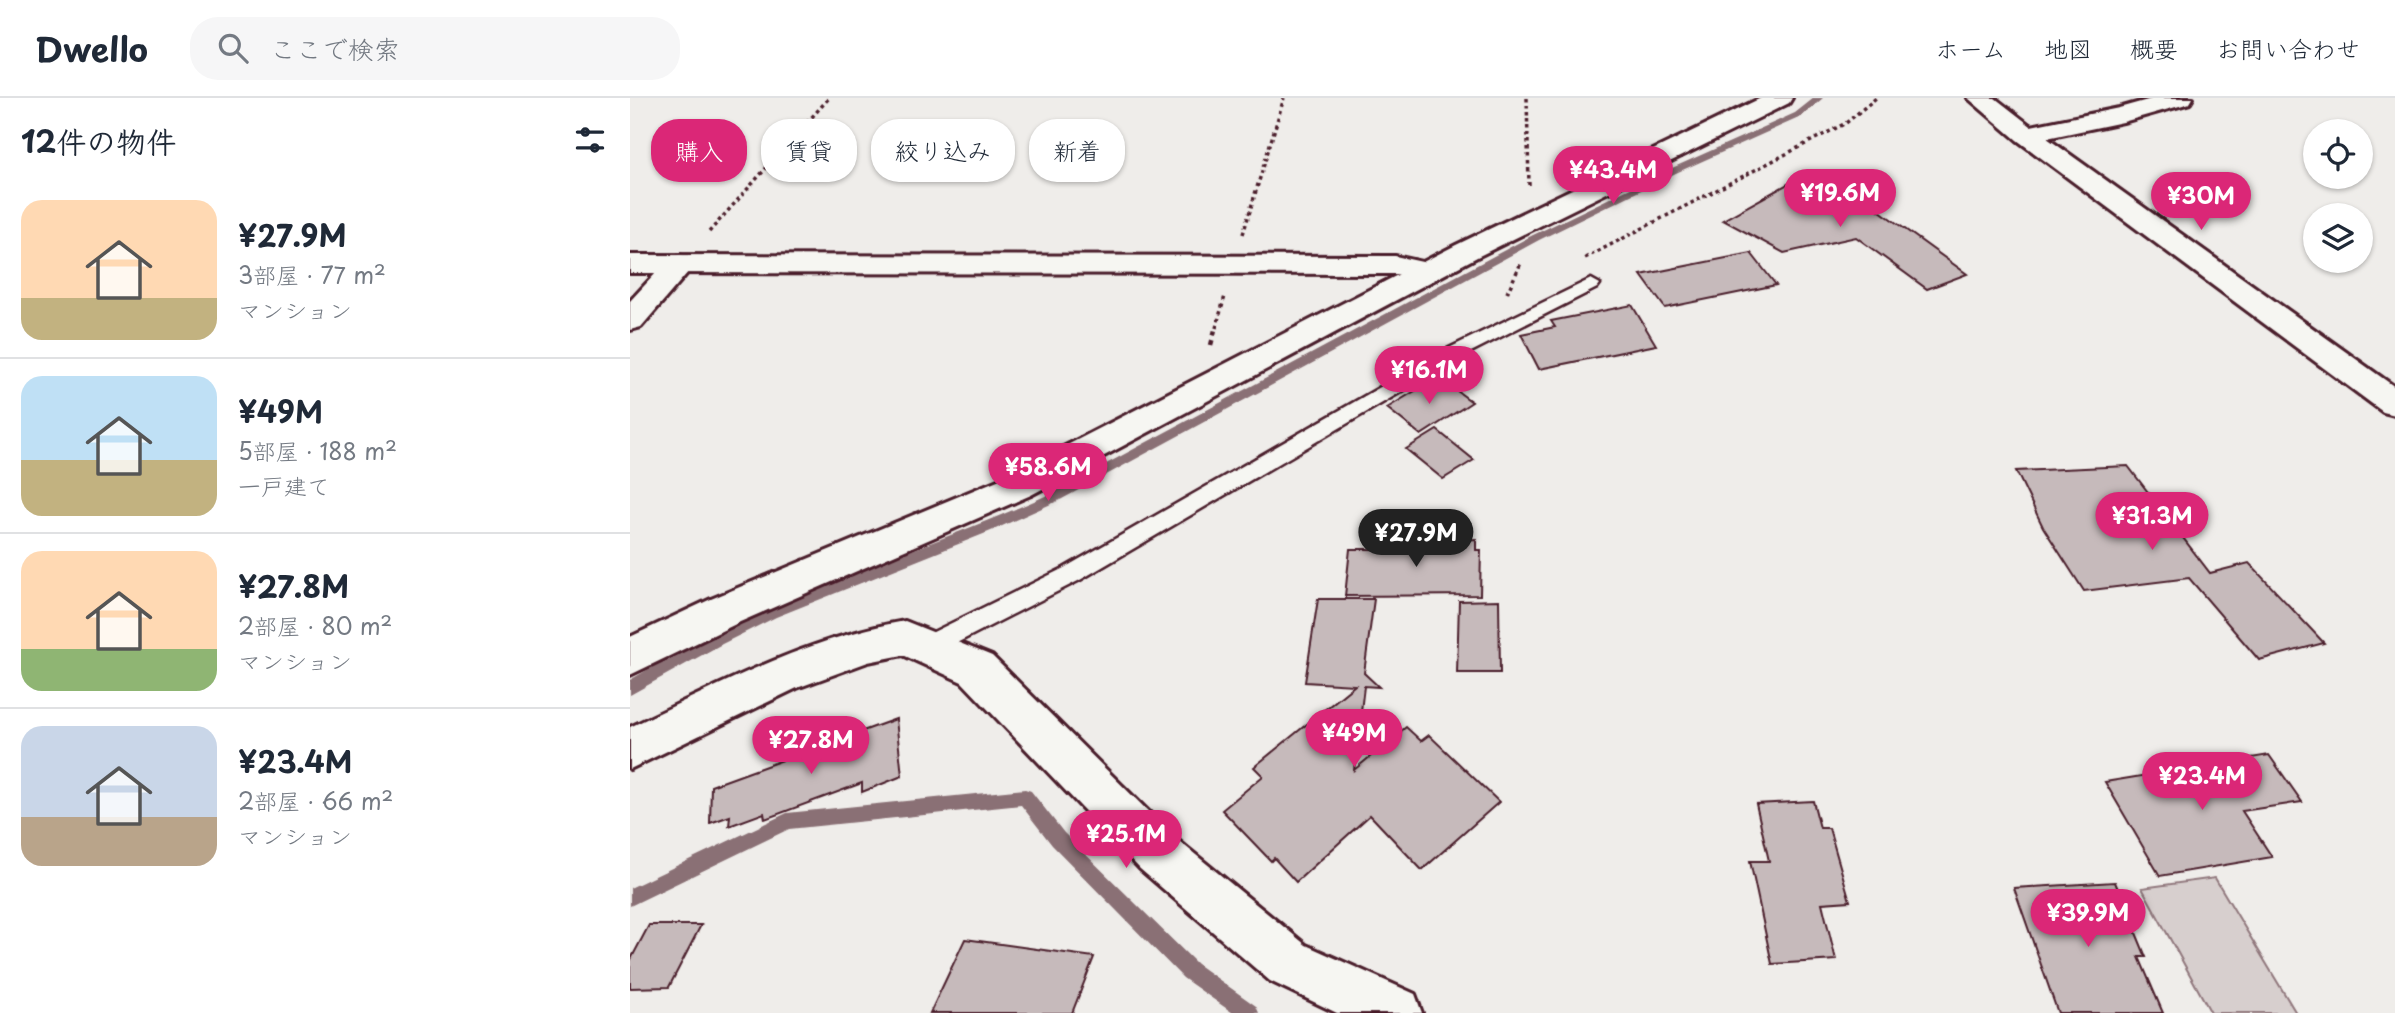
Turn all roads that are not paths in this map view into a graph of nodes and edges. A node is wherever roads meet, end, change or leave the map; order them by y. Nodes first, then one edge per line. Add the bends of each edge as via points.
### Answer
1 (1780, 98) edge
2 (1980, 98) edge
3 (2181, 98) edge
4 (2026, 135) junction
5 (630, 264) edge
6 (680, 264) junction
7 (1426, 271) junction
8 (1591, 284) dead end
9 (630, 320) edge
10 (2395, 404) edge
11 (928, 646) junction
12 (630, 657) edge
13 (630, 749) edge
14 (1396, 1013) edge

1 - 7 street
2 - 4 street
3 - 4 street via 2123,116
4 - 10 street
5 - 6 street
6 - 7 street via 1395,265
6 - 9 street
7 - 12 street via 974,508 759,596
8 - 11 lane via 1452,354 1072,574
11 - 13 street via 905,638 867,645 782,676
11 - 14 street via 977,669 1157,853 1288,962

